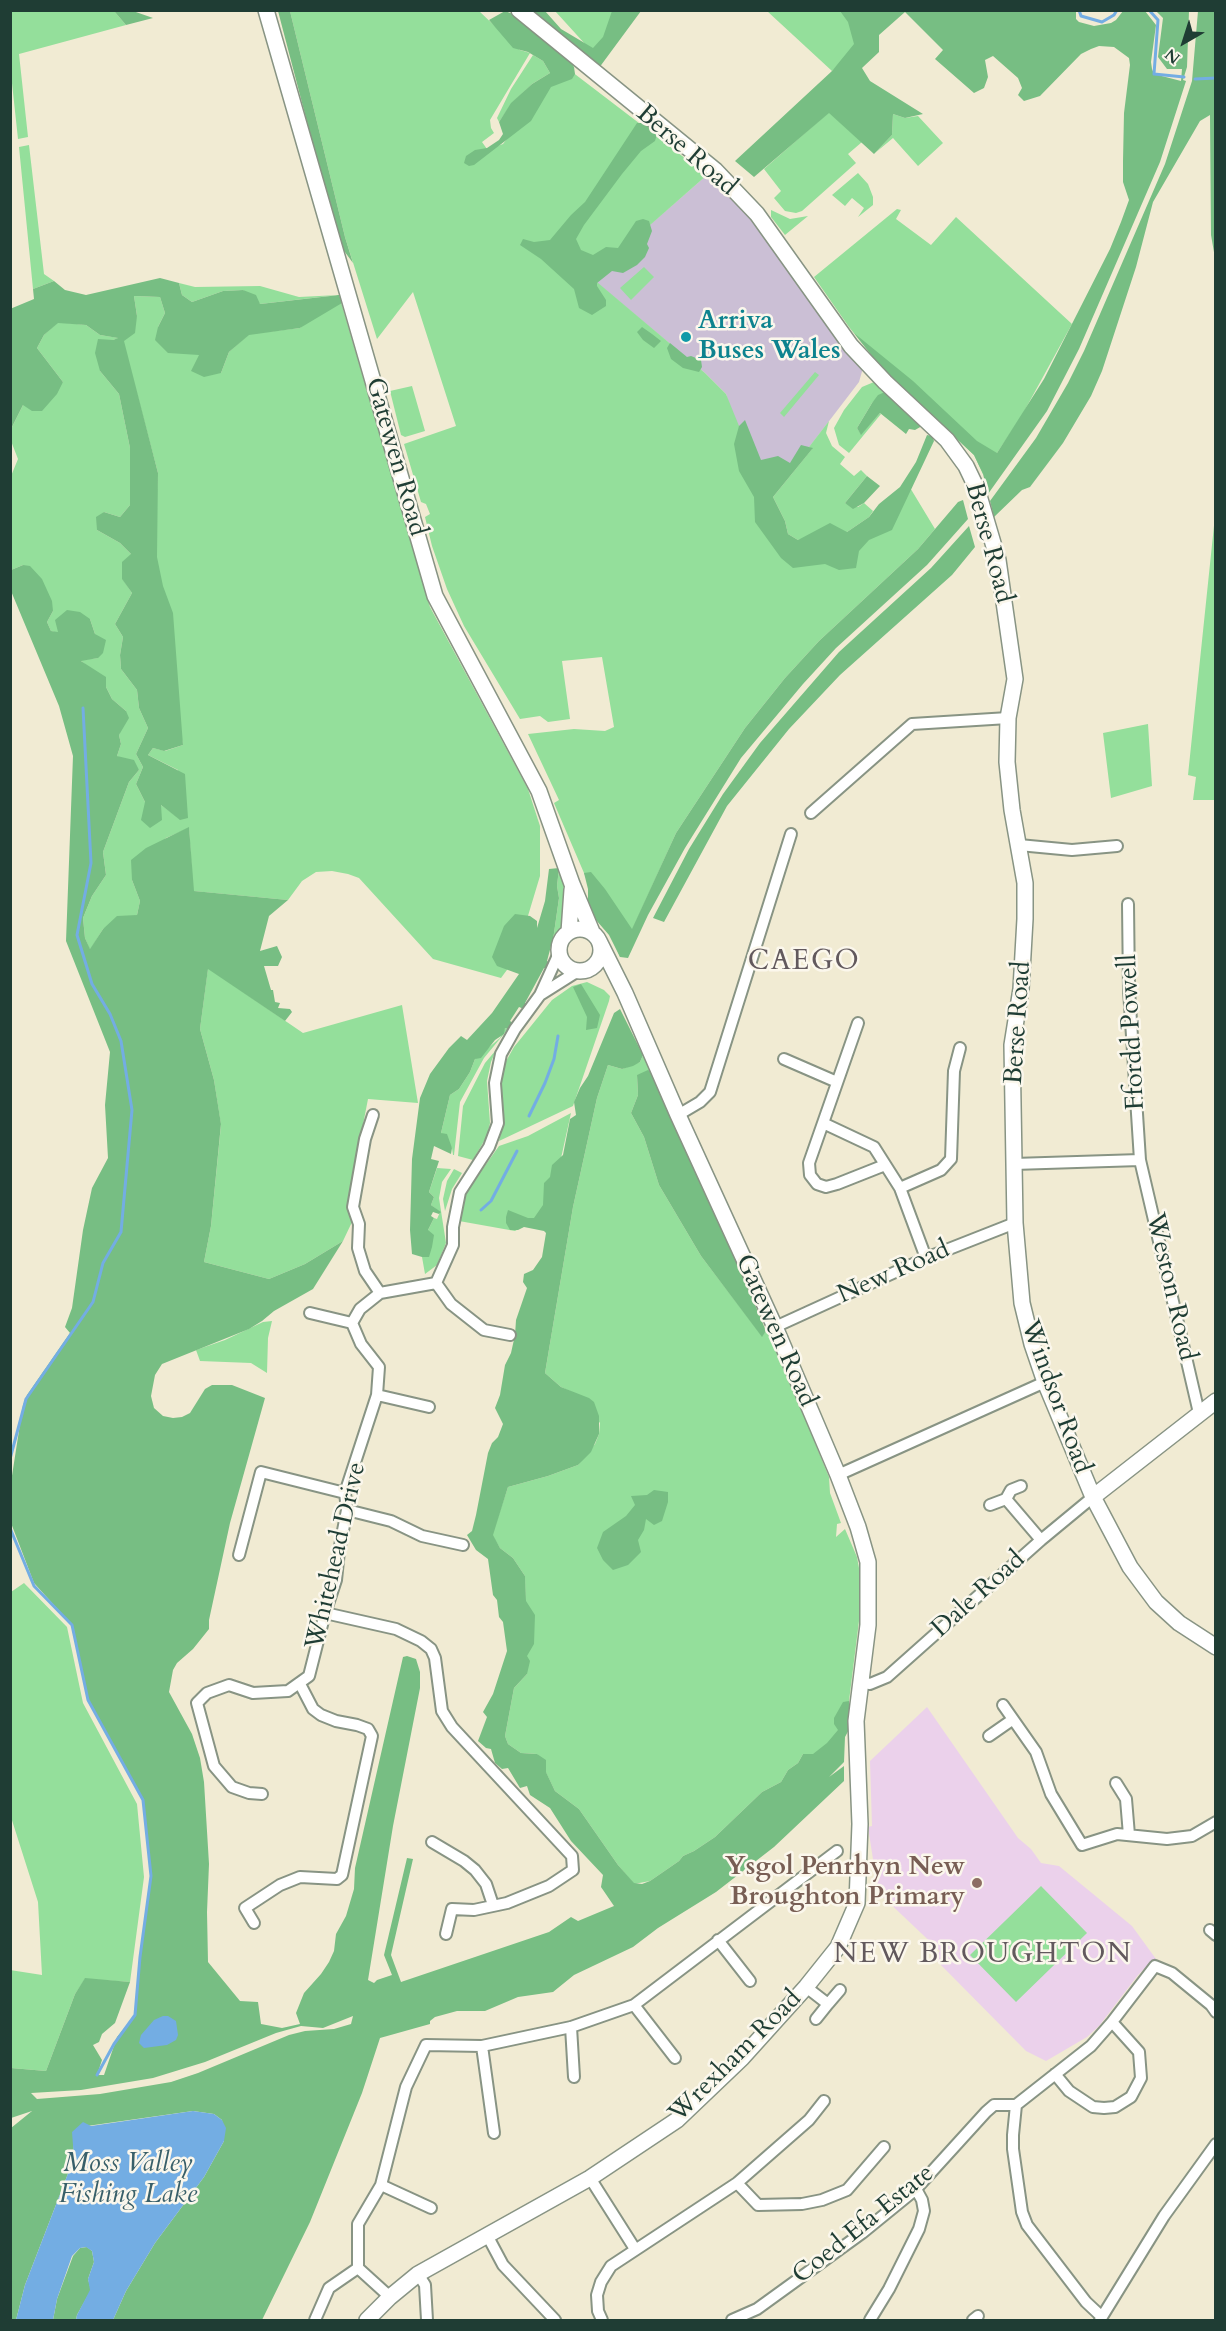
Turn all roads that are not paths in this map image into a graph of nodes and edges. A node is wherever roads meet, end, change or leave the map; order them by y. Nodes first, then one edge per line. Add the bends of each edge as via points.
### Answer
1 (266, 10) edge
2 (519, 10) edge
3 (1008, 718) junction
4 (812, 813) dead end
5 (791, 834) dead end
6 (1019, 845) junction
7 (1117, 846) dead end
8 (572, 884) junction
9 (1128, 904) dead end
10 (569, 932) junction
11 (596, 937) junction
12 (560, 951) junction
13 (582, 970) junction
14 (625, 993) junction
15 (540, 995) junction
16 (858, 1023) dead end
17 (960, 1048) dead end
18 (784, 1059) dead end
19 (837, 1082) junction
20 (373, 1115) dead end
21 (678, 1115) junction
22 (823, 1124) junction
23 (1140, 1160) junction
24 (1014, 1164) junction
25 (885, 1165) junction
26 (900, 1188) junction
27 (1015, 1223) junction
28 (926, 1258) junction
29 (436, 1283) junction
30 (380, 1293) junction
31 (310, 1313) dead end
32 (351, 1323) junction
33 (775, 1327) junction
34 (510, 1335) dead end
35 (1045, 1382) junction
36 (377, 1395) junction
37 (1215, 1401) edge
38 (429, 1407) dead end
39 (1199, 1413) junction
40 (838, 1475) junction
41 (1021, 1486) dead end
42 (345, 1493) junction
43 (1093, 1497) junction
44 (1006, 1499) junction
45 (990, 1505) dead end
46 (347, 1510) junction
47 (1041, 1540) junction
48 (463, 1545) dead end
49 (239, 1555) dead end
50 (325, 1613) junction
51 (1215, 1647) edge
52 (861, 1682) junction
53 (300, 1684) junction
54 (1003, 1705) dead end
55 (1012, 1720) junction
56 (989, 1736) dead end
57 (1116, 1783) dead end
58 (262, 1794) dead end
59 (1215, 1822) edge
60 (1129, 1835) junction
61 (432, 1842) dead end
62 (837, 1851) dead end
63 (493, 1905) junction
64 (254, 1923) dead end
65 (446, 1934) dead end
66 (718, 1940) junction
67 (750, 1980) dead end
68 (806, 1987) junction
69 (840, 1990) dead end
70 (828, 2004) junction
71 (634, 2005) junction
72 (1215, 2012) edge
73 (816, 2019) dead end
74 (1112, 2022) junction
75 (571, 2027) junction
76 (482, 2046) junction
77 (675, 2058) dead end
78 (1054, 2074) junction
79 (574, 2077) dead end
80 (824, 2101) dead end
81 (1016, 2105) junction
82 (494, 2133) dead end
83 (1215, 2144) edge
84 (884, 2147) dead end
85 (590, 2178) junction
86 (737, 2183) junction
87 (381, 2185) junction
88 (916, 2189) junction
89 (431, 2208) dead end
90 (487, 2235) junction
91 (635, 2248) junction
92 (358, 2268) junction
93 (418, 2274) junction
94 (390, 2297) junction
95 (1101, 2319) edge
96 (315, 2320) edge
97 (367, 2320) edge
98 (427, 2320) edge
99 (555, 2320) edge
100 (602, 2320) edge
101 (732, 2320) edge
102 (870, 2320) edge

1 - 8 main road, Gatewen Road via 435,596 539,790
2 - 3 main road, Berse Road via 715,170 757,214 851,346 947,440 966,466 988,523 1001,579 1015,680
3 - 4 street via 912,724
3 - 6 main road, Berse Road via 1007,763
5 - 21 street via 710,1092
6 - 7 street via 1072,850
6 - 24 main road, Berse Road via 1025,919 1021,989 1012,1045
8 - 10 main road, Gatewen Road
8 - 11 main road, Gatewen Road
9 - 23 street, Ffordd Powell via 1129,990
10 - 11 main road via 581,929
10 - 12 main road, Gatewen Road
11 - 13 main road via 599,959
11 - 14 main road, Gatewen Road
12 - 13 main road, Gatewen Road via 565,964
12 - 15 street
13 - 14 main road, Gatewen Road via 605,974
13 - 15 street
14 - 21 main road, Gatewen Road
15 - 29 street via 501,1054 495,1083 498,1123 489,1147 460,1192 453,1245
16 - 19 street
17 - 26 street via 954,1071 951,1159 941,1170
18 - 19 street
19 - 22 street
20 - 30 street via 353,1207 365,1271
21 - 33 main road, Gatewen Road
22 - 25 street via 874,1147
22 - 25 street via 809,1163 810,1175 817,1184 837,1184
23 - 24 street
23 - 39 street, Weston Road
24 - 27 main road, Berse Road
25 - 26 street
26 - 28 street
27 - 28 street, New Road
27 - 35 main road, Windsor Road via 1022,1303
28 - 33 street, New Road
29 - 30 street
29 - 34 street via 451,1304 484,1330
30 - 32 street via 360,1309
31 - 32 street
32 - 36 street, Whitehead Drive via 379,1367
33 - 40 main road, Gatewen Road
35 - 40 street
35 - 43 main road, Windsor Road
36 - 38 street
36 - 42 street, Whitehead Drive
37 - 39 main road
39 - 43 main road
40 - 52 main road, Gatewen Road via 868,1562 868,1625
41 - 44 street via 1011,1490
42 - 46 street, Whitehead Drive
42 - 49 street via 261,1472
43 - 47 street, Dale Road
43 - 51 main road, Windsor Road via 1142,1586 1179,1623
44 - 45 street
44 - 47 street
46 - 48 street via 391,1521 422,1536
46 - 50 street, Whitehead Drive via 336,1580
47 - 52 street, Dale Road via 887,1677 870,1684
50 - 53 street, Whitehead Drive via 309,1676
50 - 63 street via 396,1629 431,1649 442,1711 452,1727 572,1856 573,1870 549,1886 507,1904
52 - 68 main road, Wrexham Road via 856,1721 860,1824 857,1903 838,1947
53 - 58 street, Whitehead Drive via 288,1691 253,1693 229,1685 207,1693 197,1703 214,1766 232,1787
53 - 64 street via 313,1709 336,1721 368,1730 372,1736 342,1875 337,1879 300,1877 280,1885 244,1908
54 - 55 street
55 - 56 street
55 - 60 street via 1036,1752 1051,1794 1082,1845 1117,1834
57 - 60 street via 1126,1799
59 - 60 street via 1192,1836 1167,1839
61 - 63 street via 476,1870
62 - 66 street
63 - 65 street via 474,1910 452,1909
66 - 67 street
66 - 71 street
68 - 70 street
68 - 85 main road, Wrexham Road via 742,2058 677,2120
69 - 70 street
70 - 73 street
71 - 75 street
71 - 77 street
72 - 74 street via 1172,1973 1155,1966
74 - 78 street via 1091,2046
74 - 78 street via 1139,2052 1141,2078 1131,2097 1115,2106 1093,2107 1074,2096
75 - 76 street
75 - 79 street
76 - 82 street
76 - 87 street via 426,2045 406,2087
78 - 81 street
80 - 86 street via 810,2120
81 - 88 street, Coed Efa Estate via 994,2105
81 - 95 street via 1013,2149 1027,2225
83 - 95 street via 1164,2216
84 - 86 street via 847,2190 822,2200 758,2205
85 - 90 main road, Wrexham Road
85 - 91 street
86 - 91 street
87 - 89 street
87 - 92 street via 358,2224
88 - 101 street, Coed Efa Estate via 776,2296
88 - 102 street via 924,2211 919,2229
90 - 93 main road, Wrexham Road
90 - 99 street via 503,2265
91 - 100 street via 611,2266 601,2282 597,2295
92 - 94 street
92 - 96 street via 329,2288
93 - 94 main road, Wrexham Road
93 - 98 street via 426,2285
94 - 97 main road, Wrexham Road

